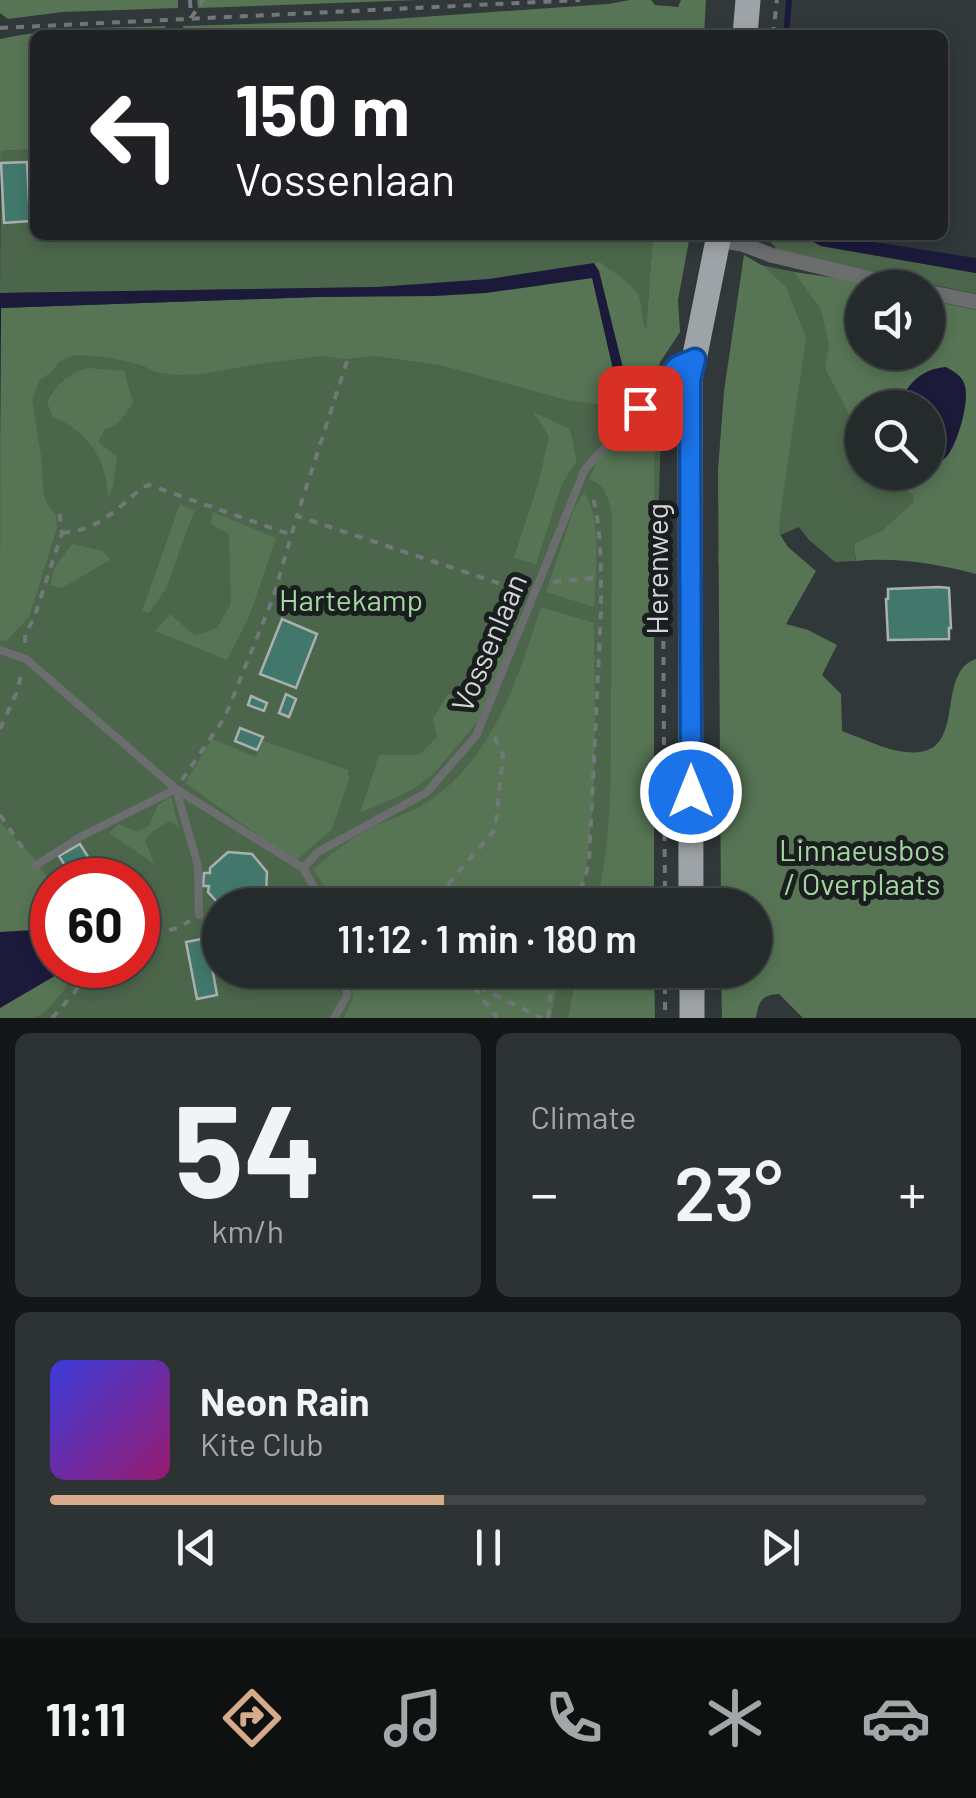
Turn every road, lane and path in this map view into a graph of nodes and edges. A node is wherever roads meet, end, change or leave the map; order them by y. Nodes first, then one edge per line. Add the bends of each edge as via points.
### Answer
1 (190, 0) edge
2 (203, 0) edge
3 (580, 0) edge
4 (748, 0) edge
5 (776, 0) edge
6 (190, 18) junction
7 (0, 28) edge
8 (745, 30) edge
9 (773, 30) edge
10 (717, 240) edge
11 (728, 240) edge
12 (845, 273) edge
13 (945, 296) edge
14 (976, 302) edge
15 (695, 359) junction
16 (347, 362) dead end
17 (581, 480) junction
18 (666, 494) dead end
19 (60, 510) dead end
20 (297, 516) junction
21 (62, 533) junction
22 (290, 534) junction
23 (602, 578) junction
24 (539, 583) junction
25 (0, 650) edge
26 (26, 660) junction
27 (484, 714) junction
28 (0, 729) edge
29 (176, 789) junction
30 (0, 815) edge
31 (47, 858) edge
32 (30, 859) edge
33 (303, 868) junction
34 (314, 888) edge
35 (444, 888) edge
36 (582, 888) edge
37 (665, 888) edge
38 (692, 888) edge
39 (198, 916) joint
40 (160, 932) edge
41 (77, 988) edge
42 (347, 988) edge
43 (475, 988) edge
44 (482, 988) edge
45 (551, 988) edge
46 (665, 988) edge
47 (692, 988) edge
48 (52, 1018) edge
49 (334, 1018) edge
50 (497, 1018) edge
51 (545, 1018) edge
52 (665, 1018) edge
53 (692, 1018) edge

1 - 6 path
2 - 6 path
3 - 6 path
4 - 8 main road
5 - 9 path
6 - 7 path
10 - 15 main road, Herenweg
11 - 12 street
13 - 14 street
15 - 17 lane, Vossenlaan via 678,366
15 - 38 main road, Herenweg
16 - 20 path
17 - 23 path, Herenweg via 596,505
17 - 24 lane, Vossenlaan
18 - 37 path, Herenweg
19 - 21 path
20 - 22 path
20 - 24 path via 507,586
21 - 22 path via 95,526 150,485
21 - 26 path via 25,635
22 - 29 path via 274,598 224,716
23 - 24 path
23 - 36 path, Herenweg via 590,864
24 - 27 lane, Vossenlaan
25 - 26 lane
26 - 28 path
26 - 29 lane
27 - 33 lane, Vossenlaan via 476,736 426,793 318,852
27 - 35 path via 503,755 495,830
29 - 31 lane
29 - 33 lane
29 - 39 lane via 198,866
30 - 32 path
33 - 34 lane
39 - 40 path
41 - 48 path
42 - 49 lane
43 - 50 path
44 - 51 path
45 - 51 path
46 - 52 path
47 - 53 main road

